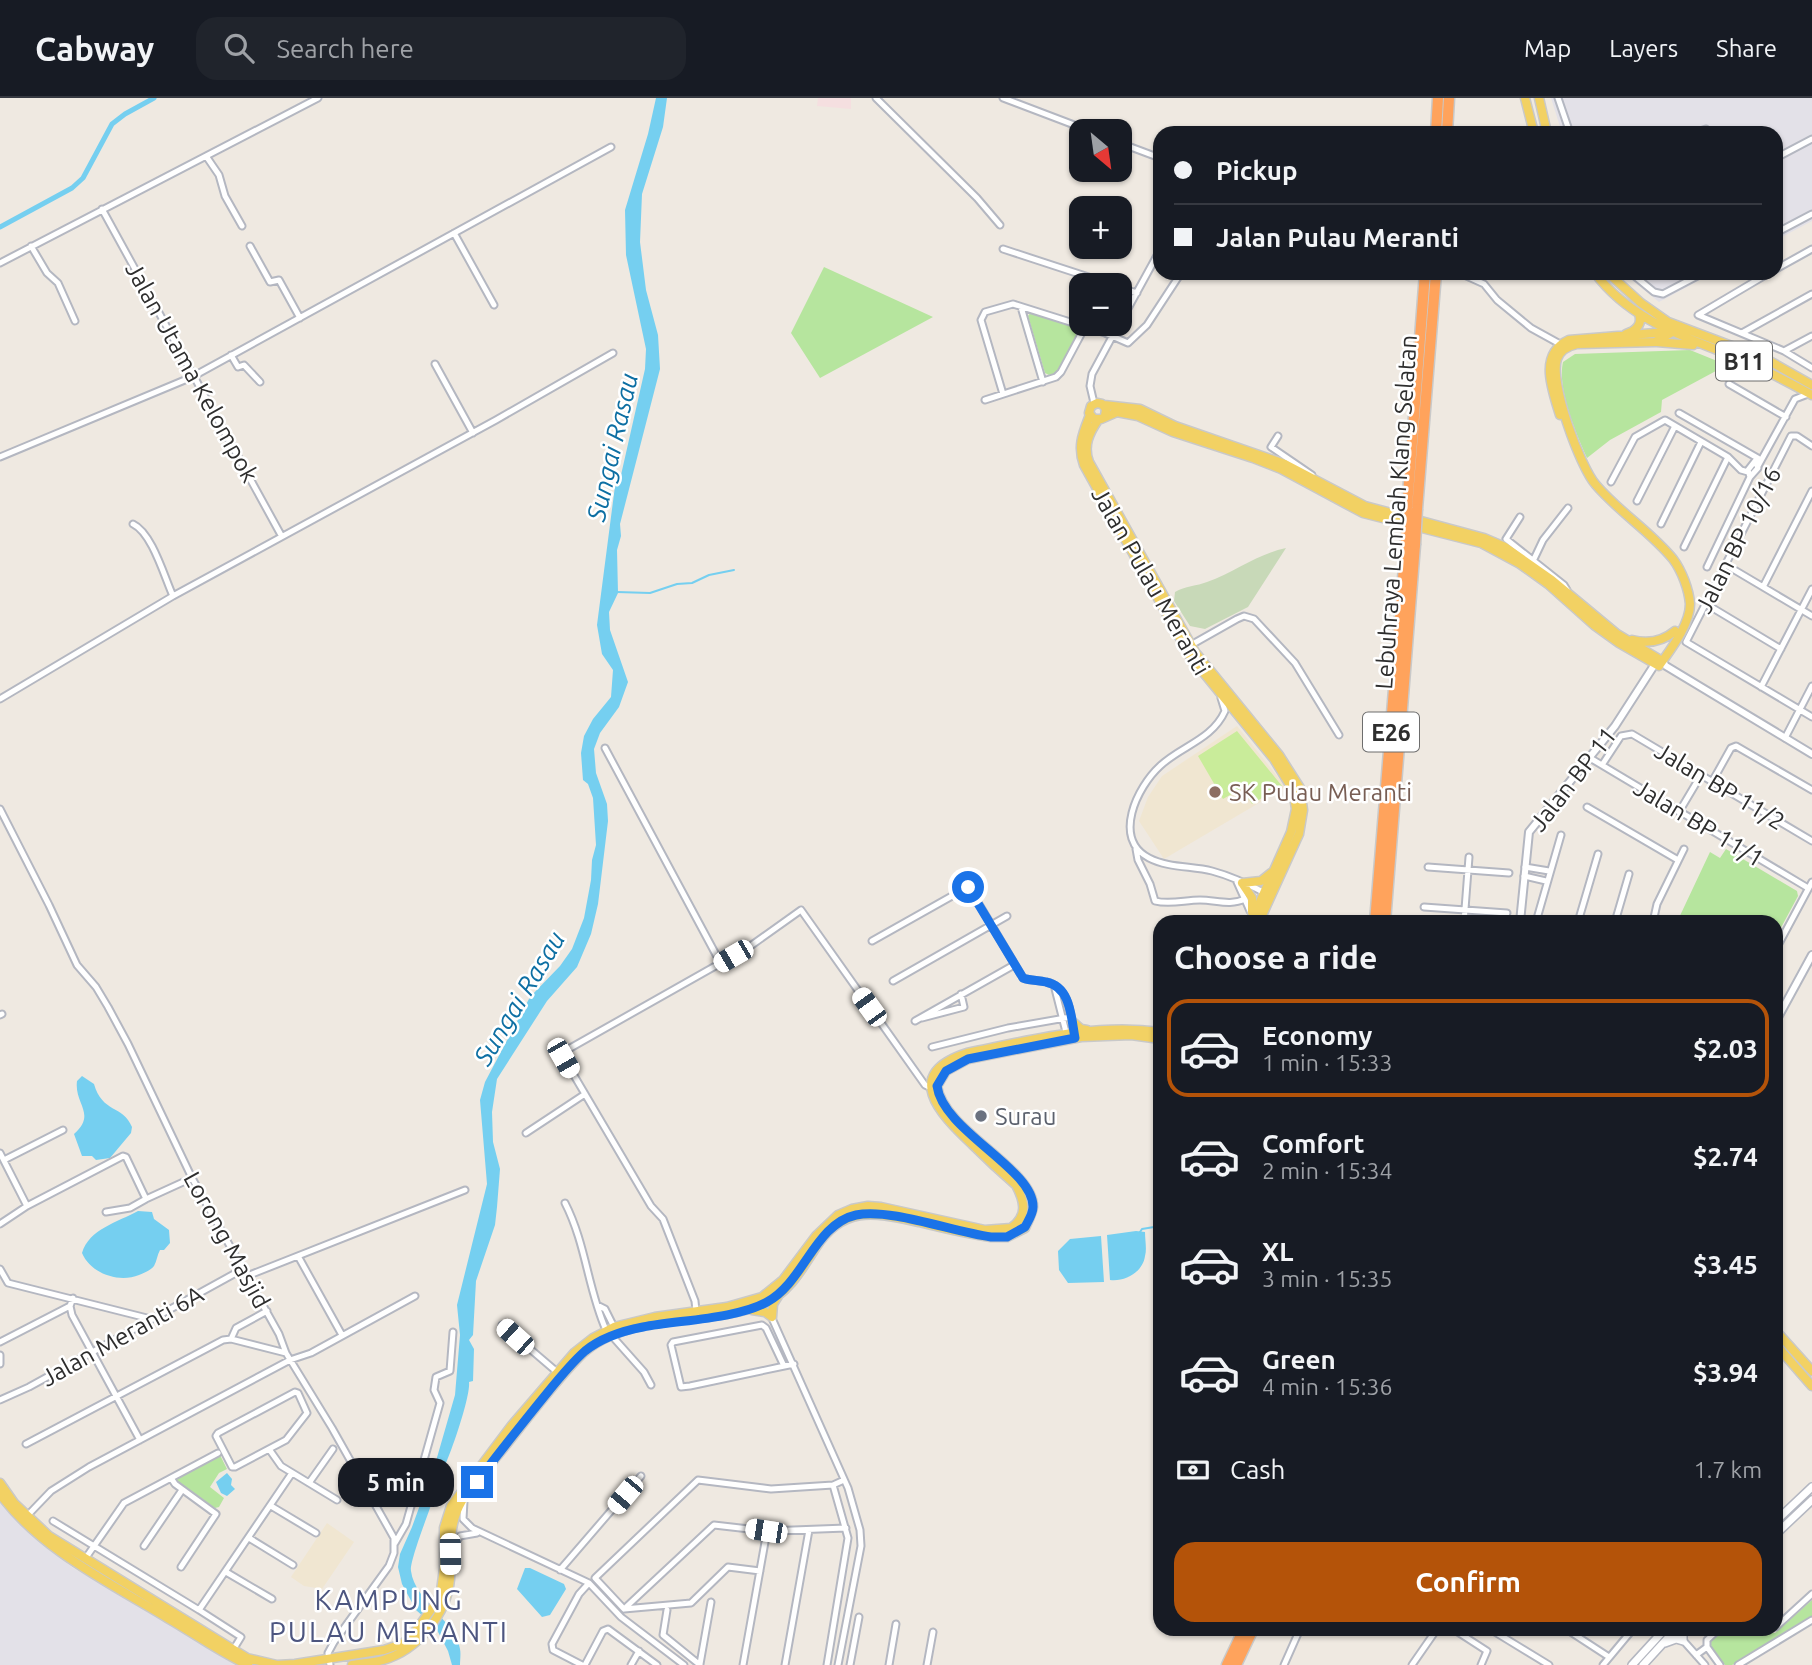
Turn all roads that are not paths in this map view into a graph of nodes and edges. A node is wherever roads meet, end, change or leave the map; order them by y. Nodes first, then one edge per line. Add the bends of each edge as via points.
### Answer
1 (318, 98) edge
2 (876, 98) edge
3 (1003, 98) edge
4 (1438, 98) edge
5 (1449, 98) edge
6 (1525, 98) edge
7 (1539, 98) edge
8 (1558, 98) edge
9 (1069, 123) edge
10 (1436, 126) edge
11 (1447, 126) edge
12 (1532, 126) edge
13 (1545, 126) edge
14 (1568, 126) edge
15 (1812, 139) edge
16 (611, 147) dead end
17 (1132, 148) edge
18 (1783, 154) edge
19 (206, 156) junction
20 (1153, 156) edge
21 (102, 209) junction
22 (1812, 214) edge
23 (1000, 225) dead end
24 (242, 226) dead end
25 (1783, 229) edge
26 (454, 233) junction
27 (31, 246) junction
28 (250, 246) dead end
29 (1003, 249) dead end
30 (1812, 249) edge
31 (0, 263) edge
32 (1153, 263) edge
33 (1783, 265) edge
34 (1076, 273) edge
35 (1176, 280) edge
36 (1425, 280) edge
37 (1435, 280) edge
38 (1475, 280) edge
39 (1601, 280) edge
40 (1616, 280) edge
41 (1639, 280) edge
42 (1690, 280) edge
43 (1757, 280) edge
44 (1132, 292) edge
45 (1137, 293) junction
46 (1812, 294) edge
47 (1132, 302) edge
48 (494, 304) dead end
49 (1021, 307) junction
50 (1639, 314) junction
51 (300, 318) junction
52 (75, 321) dead end
53 (1069, 322) edge
54 (1675, 329) junction
55 (1742, 333) junction
56 (1080, 336) edge
57 (1112, 336) joint
58 (1616, 336) junction
59 (1812, 336) edge
60 (1655, 342) junction
61 (1560, 344) junction
62 (1703, 346) junction
63 (1784, 351) junction
64 (613, 353) dead end
65 (231, 355) junction
66 (435, 364) dead end
67 (1812, 368) edge
68 (192, 377) junction
69 (260, 382) dead end
70 (1042, 382) junction
71 (1788, 382) junction
72 (1730, 384) dead end
73 (1811, 391) edge
74 (1003, 394) junction
75 (1795, 399) junction
76 (985, 400) dead end
77 (1094, 403) junction
78 (1104, 405) junction
79 (1679, 413) dead end
80 (1098, 417) junction
81 (1786, 417) junction
82 (1675, 426) junction
83 (473, 433) junction
84 (1278, 436) dead end
85 (1701, 442) junction
86 (1812, 446) edge
87 (0, 457) edge
88 (1728, 457) junction
89 (1760, 463) junction
90 (1749, 475) junction
91 (1316, 480) junction
92 (1611, 482) dead end
93 (1812, 491) edge
94 (1637, 501) dead end
95 (1412, 508) junction
96 (1567, 508) dead end
97 (1520, 517) dead end
98 (132, 524) dead end
99 (1661, 524) dead end
100 (281, 535) junction
101 (1410, 544) junction
102 (1684, 547) dead end
103 (1534, 559) junction
104 (1726, 565) junction
105 (1707, 567) dead end
106 (1763, 587) junction
107 (1812, 589) edge
108 (1568, 593) junction
109 (173, 596) junction
110 (1706, 604) junction
111 (1801, 609) junction
112 (1812, 616) edge
113 (1675, 631) junction
114 (1622, 637) junction
115 (1191, 645) junction
116 (1781, 649) junction
117 (1660, 663) junction
118 (1812, 686) edge
119 (1761, 687) junction
120 (1218, 693) junction
121 (0, 698) edge
122 (1799, 710) junction
123 (1812, 717) edge
124 (1339, 734) dead end
125 (1785, 738) junction
126 (605, 748) dead end
127 (1812, 754) edge
128 (1590, 758) junction
129 (1602, 765) junction
130 (1701, 775) junction
131 (1712, 782) junction
132 (1812, 790) edge
133 (1587, 807) dead end
134 (0, 809) edge
135 (1679, 812) junction
136 (1561, 835) dead end
137 (1812, 841) edge
138 (1136, 849) junction
139 (1684, 849) dead end
140 (1598, 854) dead end
141 (1469, 857) dead end
142 (1678, 860) junction
143 (1428, 867) dead end
144 (1525, 867) junction
145 (1468, 870) junction
146 (1273, 871) junction
147 (1549, 871) junction
148 (1509, 873) dead end
149 (1629, 874) dead end
150 (1524, 876) junction
151 (964, 879) dead end
152 (1239, 881) junction
153 (1546, 881) junction
154 (1812, 882) edge
155 (968, 887) junction
156 (1808, 888) junction
157 (1267, 894) junction
158 (1245, 899) junction
159 (1424, 907) dead end
160 (1465, 910) junction
161 (1507, 913) dead end
162 (1251, 915) edge
163 (1253, 915) edge
164 (1255, 915) edge
165 (1377, 915) edge
166 (1385, 915) edge
167 (1465, 915) edge
168 (1521, 915) edge
169 (1538, 915) edge
170 (1580, 915) edge
171 (1617, 915) edge
172 (1655, 915) edge
173 (1007, 916) dead end
174 (991, 926) junction
175 (1783, 936) edge
176 (872, 941) dead end
177 (1812, 955) edge
178 (721, 964) junction
179 (1014, 965) junction
180 (893, 981) dead end
181 (961, 995) junction
182 (1783, 1008) edge
183 (1069, 1028) junction
184 (1153, 1031) edge
185 (1153, 1038) edge
186 (932, 1047) dead end
187 (931, 1088) junction
188 (585, 1094) junction
189 (63, 1130) dead end
190 (526, 1133) dead end
191 (0, 1153) edge
192 (4, 1160) junction
193 (192, 1178) junction
194 (466, 1190) dead end
195 (146, 1199) junction
196 (565, 1203) dead end
197 (27, 1206) junction
198 (106, 1212) dead end
199 (0, 1224) edge
200 (298, 1256) junction
201 (0, 1269) edge
202 (243, 1269) junction
203 (247, 1276) junction
204 (8, 1283) junction
205 (0, 1290) edge
206 (781, 1293) junction
207 (415, 1296) dead end
208 (73, 1298) junction
209 (764, 1300) junction
210 (70, 1306) junction
211 (746, 1310) junction
212 (267, 1311) junction
213 (696, 1311) junction
214 (772, 1317) junction
215 (151, 1319) junction
216 (502, 1325) dead end
217 (611, 1331) junction
218 (453, 1332) dead end
219 (232, 1335) junction
220 (342, 1335) junction
221 (1783, 1339) edge
222 (0, 1342) edge
223 (93, 1352) junction
224 (286, 1353) junction
225 (1783, 1353) edge
226 (0, 1354) edge
227 (290, 1360) junction
228 (0, 1364) edge
229 (794, 1364) junction
230 (784, 1366) junction
231 (1812, 1371) edge
232 (557, 1372) junction
233 (651, 1385) dead end
234 (1812, 1386) edge
235 (117, 1396) junction
236 (0, 1400) edge
237 (140, 1440) junction
238 (26, 1444) dead end
239 (333, 1448) dead end
240 (270, 1449) junction
241 (221, 1452) junction
242 (292, 1473) junction
243 (641, 1476) dead end
244 (171, 1478) junction
245 (844, 1480) junction
246 (0, 1483) edge
247 (309, 1483) junction
248 (832, 1485) junction
249 (1812, 1487) edge
250 (182, 1490) junction
251 (0, 1493) edge
252 (464, 1498) junction
253 (337, 1500) dead end
254 (1812, 1500) edge
255 (271, 1506) junction
256 (1783, 1514) edge
257 (27, 1516) junction
258 (53, 1521) dead end
259 (1783, 1527) edge
260 (846, 1528) junction
261 (809, 1530) junction
262 (766, 1531) junction
263 (316, 1533) dead end
264 (480, 1534) junction
265 (249, 1538) junction
266 (395, 1544) junction
267 (144, 1546) dead end
268 (94, 1547) junction
269 (450, 1554) junction
270 (85, 1559) junction
271 (293, 1565) dead end
272 (181, 1567) dead end
273 (560, 1570) junction
274 (760, 1571) junction
275 (226, 1572) junction
276 (589, 1583) junction
277 (1812, 1594) edge
278 (272, 1599) dead end
279 (440, 1602) junction
280 (711, 1602) dead end
281 (624, 1609) junction
282 (199, 1610) junction
283 (667, 1610) dead end
284 (859, 1616) dead end
285 (1812, 1620) edge
286 (1783, 1621) edge
287 (896, 1624) dead end
288 (422, 1630) junction
289 (933, 1632) dead end
290 (1241, 1636) edge
291 (1250, 1636) edge
292 (1297, 1636) edge
293 (1432, 1636) edge
294 (1464, 1636) edge
295 (1501, 1636) edge
296 (1577, 1636) edge
297 (1627, 1636) edge
298 (1659, 1636) edge
299 (1671, 1636) edge
300 (1680, 1636) edge
301 (1711, 1636) edge
302 (1683, 1641) junction
303 (1661, 1645) junction
304 (1707, 1647) junction
305 (233, 1650) junction
306 (639, 1651) junction
307 (344, 1655) junction
308 (1696, 1656) junction
309 (1609, 1657) junction
310 (329, 1661) edge
311 (379, 1663) edge
312 (680, 1664) edge
313 (248, 1665) edge
314 (342, 1665) edge
315 (350, 1665) edge
316 (583, 1665) edge
317 (631, 1665) edge
318 (657, 1665) edge
319 (700, 1665) edge
320 (743, 1665) edge
321 (785, 1665) edge
322 (827, 1665) edge
323 (838, 1665) edge
324 (850, 1665) edge
325 (889, 1665) edge
326 (927, 1665) edge
327 (1227, 1665) edge
328 (1236, 1665) edge
329 (1284, 1665) edge
330 (1412, 1665) edge
331 (1481, 1665) edge
332 (1549, 1665) edge
333 (1603, 1665) edge
334 (1632, 1665) edge
335 (1643, 1665) edge
336 (1704, 1665) edge
337 (1720, 1665) edge
338 (1738, 1665) edge

1 - 19 street
2 - 23 street
3 - 9 street
4 - 10 highway
5 - 11 highway
6 - 12 main road
7 - 13 main road
8 - 14 street
15 - 18 street
16 - 26 street
17 - 20 street
19 - 21 street
19 - 24 street
21 - 27 street
21 - 68 street, Jalan Utama Kelompok
22 - 25 street
26 - 48 street
26 - 51 street
27 - 31 street
27 - 52 street via 58,283
28 - 51 street via 270,282 279,279
29 - 34 street
30 - 33 street
32 - 45 street
35 - 57 street via 1132,341
36 - 95 highway, Lebuhraya Lembah Klang Selatan / E26
37 - 95 highway, Lebuhraya Lembah Klang Selatan / E26
38 - 61 street via 1538,333
39 - 50 main road, B11
40 - 54 main road, B11
41 - 42 street via 1654,292 1667,292
43 - 55 street via 1699,313
44 - 45 street
45 - 47 street
46 - 55 street
49 - 53 street
49 - 70 street
49 - 74 street via 1013,304 982,315
50 - 54 main road, B11
50 - 58 main road via 1636,329
51 - 65 street
54 - 58 main road
54 - 60 main road
54 - 62 main road, B11
54 - 73 main road, B11 via 1766,359
55 - 63 street
56 - 70 street via 1059,375
57 - 77 street via 1090,380
58 - 61 main road
59 - 63 street
60 - 62 main road
60 - 117 main road via 1577,344 1560,353 1556,371 1564,411 1586,472 1680,569 1690,606
61 - 113 main road via 1552,353 1549,376 1574,457 1592,488 1676,572 1685,606
62 - 71 main road, B11
63 - 67 street
64 - 83 street
65 - 68 street
65 - 69 street via 238,367 244,365
66 - 83 street
68 - 87 street
68 - 100 street, Jalan Utama Kelompok
70 - 74 street
71 - 73 main road, B11
71 - 75 street
72 - 81 street
73 - 75 street
74 - 76 street
75 - 81 street
77 - 78 main road
77 - 80 main road via 1090,408
78 - 80 main road
78 - 91 main road via 1140,410 1256,452
79 - 89 street
80 - 115 main road, Jalan Pulau Meranti via 1086,455
80 - 117 main road via 1116,412 1138,416 1281,470 1363,513 1481,542 1548,584 1594,625
80 - 120 main road, Jalan Pulau Meranti via 1081,438 1084,465 1190,656
81 - 89 street
82 - 85 street
82 - 92 street via 1665,420 1635,437
82 - 94 street
83 - 100 street
84 - 91 street via 1271,447
85 - 88 street
85 - 99 street
86 - 104 street, Jalan BP 10/16 via 1791,436
88 - 90 street
88 - 102 street
89 - 90 street via 1752,463
90 - 105 street
91 - 108 main road via 1382,512 1505,547
93 - 106 street
95 - 101 highway, Lebuhraya Lembah Klang Selatan / E26, bridge
96 - 103 street
97 - 103 street via 1506,538
98 - 109 street via 147,539
100 - 109 street
101 - 165 highway, Lebuhraya Lembah Klang Selatan / E26
101 - 166 highway, Lebuhraya Lembah Klang Selatan / E26
103 - 108 street
104 - 106 street
104 - 110 street, Jalan BP 10/16
106 - 111 street
107 - 111 street
108 - 114 main road
109 - 121 street
110 - 116 street
110 - 119 street, Jalan BP 10/16 via 1687,643
111 - 112 street
111 - 116 street
113 - 114 main road via 1648,643
113 - 117 main road
114 - 117 main road
115 - 124 street via 1244,616 1254,619 1294,663
115 - 157 main road, Jalan Pulau Meranti via 1300,788 1303,810 1298,834
116 - 119 street
117 - 125 street
117 - 128 street, Jalan BP 11
118 - 122 street
119 - 122 street
120 - 138 street via 1225,708 1221,719 1208,734 1158,768 1139,795 1129,827
120 - 146 main road, Jalan Pulau Meranti via 1274,759 1293,790 1295,818
122 - 123 street
122 - 125 street
125 - 127 street
126 - 178 street
128 - 129 street, Jalan BP 11/1
128 - 144 street, Jalan BP 11 via 1533,825
129 - 130 street, Jalan BP 11/2 via 1621,736 1632,734
129 - 135 street, Jalan BP 11/1
130 - 131 street, Jalan BP 11/2
130 - 135 street
131 - 132 street via 1736,746
131 - 137 street, Jalan BP 11/2
133 - 142 street
134 - 193 street, Lorong Masjid via 77,965 96,987 128,1044
135 - 156 street, Jalan BP 11/1
136 - 147 street
138 - 152 street via 1158,862 1212,871
138 - 158 street via 1155,901
139 - 142 street
140 - 170 street
141 - 145 street
142 - 172 street
143 - 145 street
144 - 147 street
144 - 150 street, Jalan BP 11
145 - 148 street
145 - 160 street
146 - 152 main road via 1261,881
146 - 157 main road, Jalan Pulau Meranti
147 - 153 street
149 - 171 street
150 - 153 street
150 - 168 street, Jalan BP 11
151 - 155 street
152 - 157 street
152 - 158 street
152 - 163 main road via 1252,898
153 - 169 street
154 - 156 street
155 - 174 street
155 - 176 street
156 - 175 street
157 - 164 main road, Jalan Pulau Meranti
158 - 162 street
159 - 160 street
160 - 161 street
160 - 167 street
173 - 174 street
174 - 179 street
174 - 180 street
177 - 182 street
178 - 187 street via 801,910
178 - 188 street via 565,1051 563,1058
179 - 181 street
179 - 183 street via 1023,978 1054,985
181 - 181 street via 926,1014 915,1021 964,1007
183 - 184 main road
183 - 185 main road
183 - 186 street via 1008,1028
183 - 187 main road via 1054,1036 954,1057 934,1074
183 - 206 main road via 968,1059 946,1071 937,1086 958,1122 1027,1188 1033,1208 1025,1227 1007,1237 991,1237 882,1214 853,1216 831,1229
187 - 209 main road via 942,1114 1016,1185 1024,1208 1018,1223 996,1231 868,1206 852,1209 826,1225
188 - 190 street
188 - 213 street via 650,1206 663,1219
189 - 192 street
191 - 192 street
192 - 197 street
193 - 195 street
193 - 202 street, Lorong Masjid
194 - 200 street
195 - 197 street via 123,1156
195 - 198 street via 130,1209
196 - 217 street via 583,1246 597,1305
197 - 199 street
200 - 203 street
200 - 220 street
201 - 204 street
202 - 203 street, Lorong Masjid
202 - 215 street, Jalan Meranti 6A
203 - 212 street, Lorong Masjid
204 - 205 street
204 - 208 street
206 - 209 main road
206 - 214 main road via 773,1304
207 - 220 street
208 - 210 street
208 - 215 street
209 - 211 main road
209 - 213 main road
209 - 214 street
210 - 222 street
210 - 223 street
211 - 214 main road
211 - 217 main road
212 - 219 street
212 - 224 street, Lorong Masjid
213 - 217 main road via 640,1320
214 - 229 street
215 - 223 street, Jalan Meranti 6A
216 - 232 street
217 - 232 main road via 580,1348
217 - 233 street
217 - 252 main road via 560,1378
218 - 266 street via 450,1371 436,1377 434,1390 440,1403 406,1524
219 - 224 street
219 - 235 street
220 - 227 street
221 - 231 main road
223 - 235 street
223 - 236 street, Jalan Meranti 6A
224 - 227 street, Lorong Masjid
225 - 234 main road
226 - 228 street
227 - 237 street
227 - 266 street, Lorong Masjid
229 - 230 street
229 - 245 street
230 - 230 street via 762,1325 671,1343 682,1387
232 - 279 main road via 450,1506 444,1528
235 - 237 street
235 - 238 street
237 - 257 street via 51,1491
239 - 247 street
240 - 241 street via 235,1467
240 - 241 street via 286,1440 307,1413 298,1393 218,1433
240 - 242 street
241 - 244 street
242 - 247 street
242 - 255 street
243 - 273 street
244 - 250 street
244 - 268 street via 124,1503
245 - 248 street
245 - 323 street via 861,1538
246 - 257 main road
247 - 253 street
248 - 260 street
248 - 281 street via 771,1489 698,1480 595,1578
249 - 256 main road
250 - 267 street
250 - 272 street via 216,1514
251 - 313 main road via 45,1541
252 - 264 street via 463,1518
252 - 269 main road via 451,1530
254 - 259 main road
255 - 263 street
255 - 265 street
257 - 270 main road
258 - 268 street
260 - 261 street
260 - 322 street via 845,1561
261 - 262 street
261 - 321 street
262 - 274 street
262 - 281 street via 714,1525
264 - 269 street via 460,1536
264 - 273 street
265 - 271 street
265 - 275 street
266 - 310 street via 388,1566 334,1642
268 - 270 street
268 - 282 street
269 - 279 main road via 449,1588
270 - 305 main road
273 - 276 street
274 - 281 street via 728,1567 691,1602
274 - 320 street
275 - 278 street
275 - 282 street
276 - 312 street via 621,1617
276 - 316 street via 552,1644 553,1650
277 - 286 street
279 - 288 main road
280 - 319 street
282 - 305 street via 241,1637
283 - 319 street via 663,1635
284 - 324 street
285 - 338 street
287 - 325 street
288 - 307 main road via 384,1650
288 - 311 main road via 405,1650
289 - 326 street
290 - 327 highway
291 - 328 highway
292 - 329 street
293 - 330 street
294 - 331 street via 1487,1651
295 - 332 street
296 - 309 street
297 - 309 street
298 - 334 main road
299 - 303 main road
300 - 302 main road
301 - 304 street
302 - 303 main road
302 - 308 street
303 - 335 main road
304 - 308 street
304 - 337 street
305 - 310 main road via 277,1665
306 - 316 street via 608,1629
306 - 317 street
306 - 318 street
307 - 310 main road
307 - 314 street
307 - 315 street
308 - 336 street
309 - 333 street
311 - 315 main road

